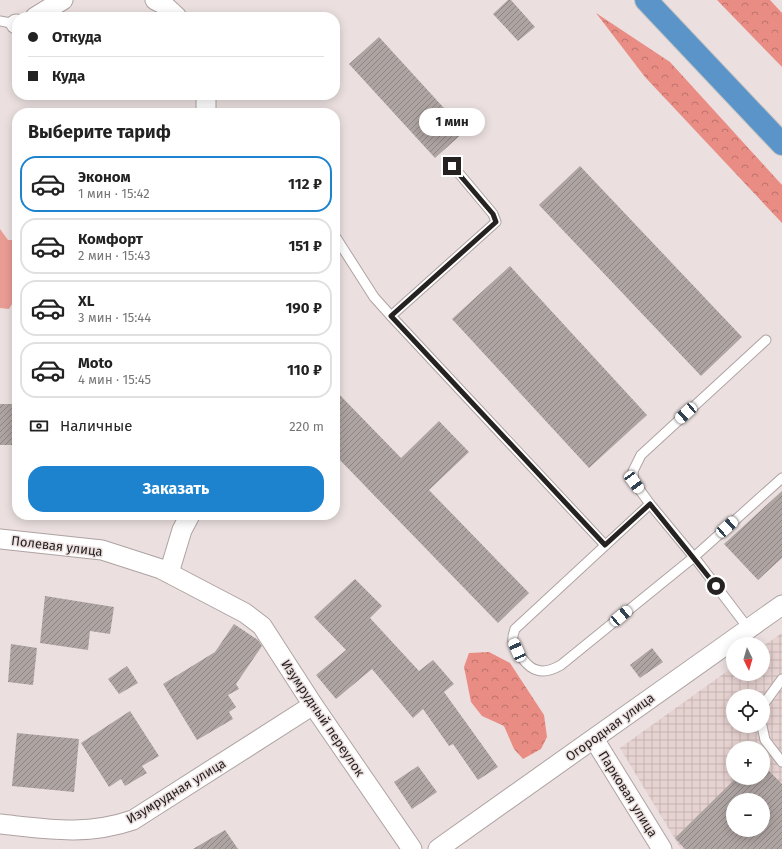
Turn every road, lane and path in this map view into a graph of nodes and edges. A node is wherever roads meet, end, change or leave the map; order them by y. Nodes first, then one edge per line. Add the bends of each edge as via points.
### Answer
1 (63, 0) edge
2 (156, 0) edge
3 (646, 0) edge
4 (43, 12) edge
5 (172, 12) edge
6 (782, 144) edge
7 (452, 166) dead end
8 (340, 244) edge
9 (391, 316) junction
10 (766, 340) dead end
11 (782, 478) edge
12 (650, 504) junction
13 (187, 520) edge
14 (0, 539) edge
15 (605, 545) junction
16 (694, 557) junction
17 (169, 573) junction
18 (223, 600) joint
19 (782, 605) edge
20 (748, 628) junction
21 (782, 680) edge
22 (770, 696) edge
23 (313, 705) junction
24 (764, 733) edge
25 (594, 738) junction
26 (782, 762) edge
27 (0, 824) edge
28 (412, 849) edge
29 (438, 849) edge
30 (662, 849) edge

1 - 4 street
2 - 5 street
3 - 6 highway
7 - 9 lane via 493,214 496,222
8 - 9 lane via 374,297
9 - 15 lane
10 - 12 lane via 641,455 633,471 634,482
11 - 16 lane
12 - 15 lane
12 - 16 lane
13 - 17 street
14 - 17 street, Полевая улица via 102,550
15 - 16 lane via 515,629 513,640 517,650 536,670 553,669 561,665
16 - 20 lane
17 - 18 street, Полевая улица
18 - 23 street, Изумрудный переулок via 262,626
19 - 20 street, Огородная улица
20 - 25 street, Огородная улица
21 - 22 lane
23 - 27 street, Изумрудная улица via 133,820 112,828 80,831
23 - 28 street, Изумрудный переулок
24 - 26 lane
25 - 29 street, Огородная улица
25 - 30 street, Парковая улица

